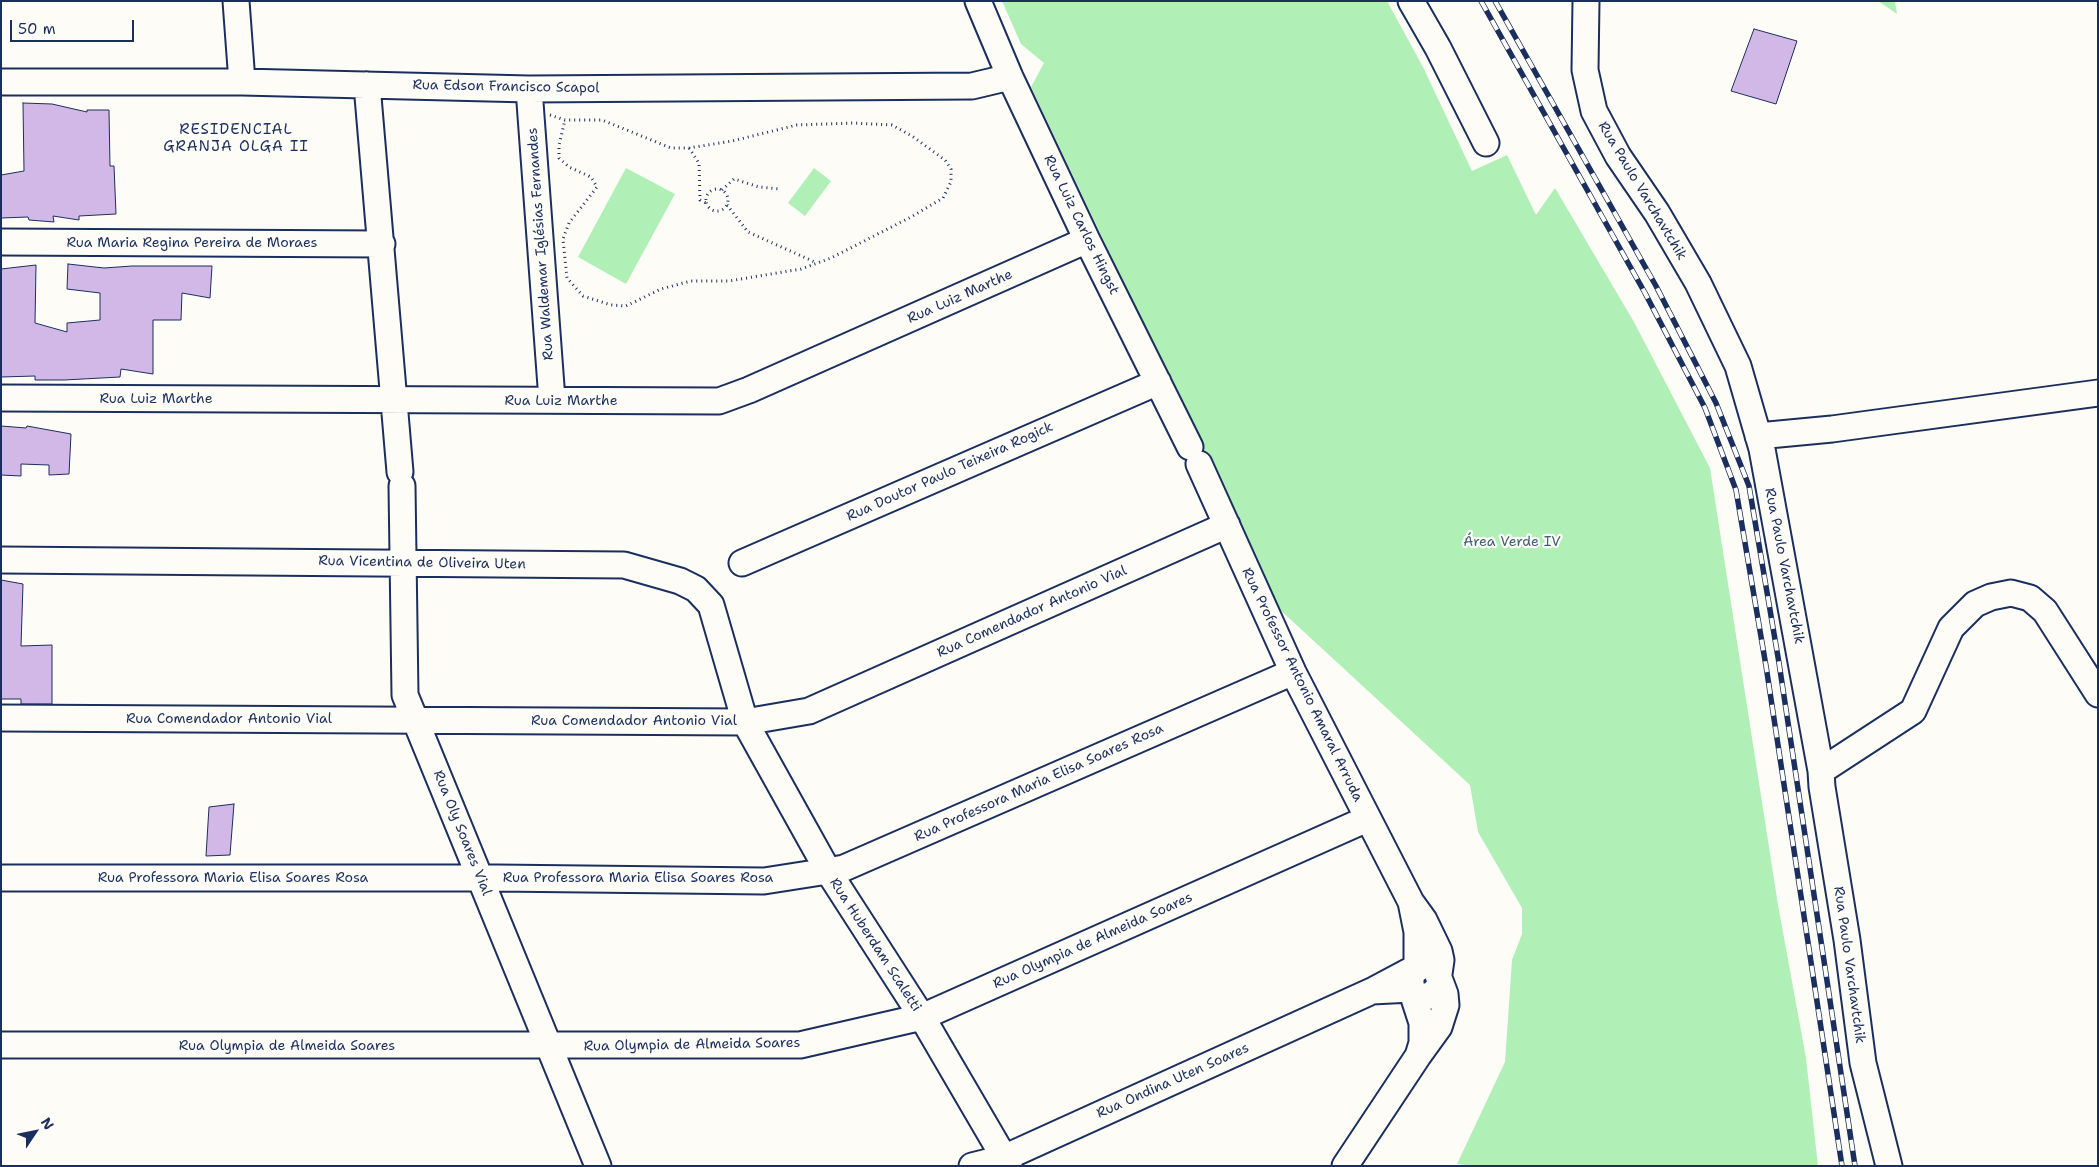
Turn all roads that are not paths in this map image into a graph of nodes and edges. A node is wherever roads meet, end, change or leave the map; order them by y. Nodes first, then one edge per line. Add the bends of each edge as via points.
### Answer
1 (236, 1) edge
2 (978, 1) edge
3 (1411, 1) edge
4 (1586, 1) edge
5 (1010, 77) junction
6 (1, 82) edge
7 (242, 82) junction
8 (367, 85) junction
9 (530, 99) junction
10 (1486, 143) dead end
11 (1087, 240) junction
12 (1, 242) edge
13 (382, 244) junction
14 (1158, 382) junction
15 (2098, 394) edge
16 (1, 398) edge
17 (552, 400) junction
18 (395, 401) junction
19 (1758, 436) junction
20 (1195, 455) joint
21 (1226, 525) junction
22 (1, 560) edge
23 (742, 562) dead end
24 (402, 563) junction
25 (1293, 672) junction
26 (2098, 694) edge
27 (1, 718) edge
28 (416, 721) junction
29 (745, 722) junction
30 (1821, 771) junction
31 (1367, 819) junction
32 (828, 871) junction
33 (1, 878) edge
34 (481, 878) junction
35 (1427, 979) junction
36 (922, 1017) junction
37 (1, 1045) edge
38 (548, 1046) junction
39 (1007, 1162) edge
40 (598, 1166) edge
41 (972, 1166) edge
42 (1345, 1166) edge
43 (1889, 1166) edge

1 - 7 street
2 - 5 street, Rua Luiz Carlos Hingst
3 - 10 street
4 - 19 street, Rua Paulo Varchavtchik via 1585,70 1594,111 1618,156 1657,213 1698,283 1738,366
5 - 9 street, Rua Edson Francisco Scapol via 972,86
5 - 11 street, Rua Luiz Carlos Hingst
6 - 7 street, Rua Edson Francisco Scapol
7 - 8 street, Rua Edson Francisco Scapol
8 - 9 street, Rua Edson Francisco Scapol
8 - 13 street, Rua Oly Soares Vial
9 - 17 street, Rua Waldemar Iglésias Fernandes
11 - 14 street, Rua Luiz Carlos Hingst
11 - 17 street, Rua Luiz Marthe via 719,401
12 - 13 street, Rua Maria Regina Pereira de Moraes
13 - 18 street, Rua Oly Soares Vial
14 - 20 street, Rua Luiz Carlos Hingst
14 - 23 street, Rua Doutor Paulo Teixeira Rogick
15 - 19 street
16 - 18 street, Rua Luiz Marthe
17 - 18 street, Rua Luiz Marthe
18 - 24 street, Rua Oly Soares Vial via 401,479
19 - 30 street, Rua Paulo Varchavtchik
20 - 21 street, Rua Professor Antonio Amaral Arruda
21 - 25 street, Rua Professor Antonio Amaral Arruda
21 - 29 street, Rua Comendador Antonio Vial via 809,711
22 - 24 street, Rua Vicentina de Oliveira Uten
24 - 28 street, Rua Oly Soares Vial via 405,695
24 - 29 street, Rua Vicentina de Oliveira Uten via 624,565 680,581 696,589 711,606
25 - 31 street, Rua Professor Antonio Amaral Arruda
25 - 32 street, Rua Professora Maria Elisa Soares Rosa via 844,868
26 - 30 street via 2045,611 2030,598 2011,593 1991,597 1975,604 1951,628 1913,711
27 - 28 street, Rua Comendador Antonio Vial
28 - 29 street, Rua Comendador Antonio Vial
28 - 34 street, Rua Oly Soares Vial
29 - 32 street, Rua Huberdam Scaletti
30 - 43 street, Rua Paulo Varchavtchik via 1863,1063
31 - 35 street, Rua Professor Antonio Amaral Arruda via 1439,950 1441,960
31 - 36 street, Rua Olympia de Almeida Soares
32 - 34 street, Rua Professora Maria Elisa Soares Rosa via 764,882
32 - 36 street, Rua Huberdam Scaletti
33 - 34 street, Rua Professora Maria Elisa Soares Rosa
34 - 38 street, Rua Oly Soares Vial
35 - 39 street, Rua Ondina Uten Soares via 1372,991
35 - 42 street, Rua Professor Antonio Amaral Arruda via 1418,1056
36 - 38 street, Rua Olympia de Almeida Soares via 800,1045
36 - 39 street, Rua Huberdam Scaletti
37 - 38 street, Rua Olympia de Almeida Soares
38 - 40 street, Rua Oly Soares Vial
39 - 41 street, Rua Ondina Uten Soares

